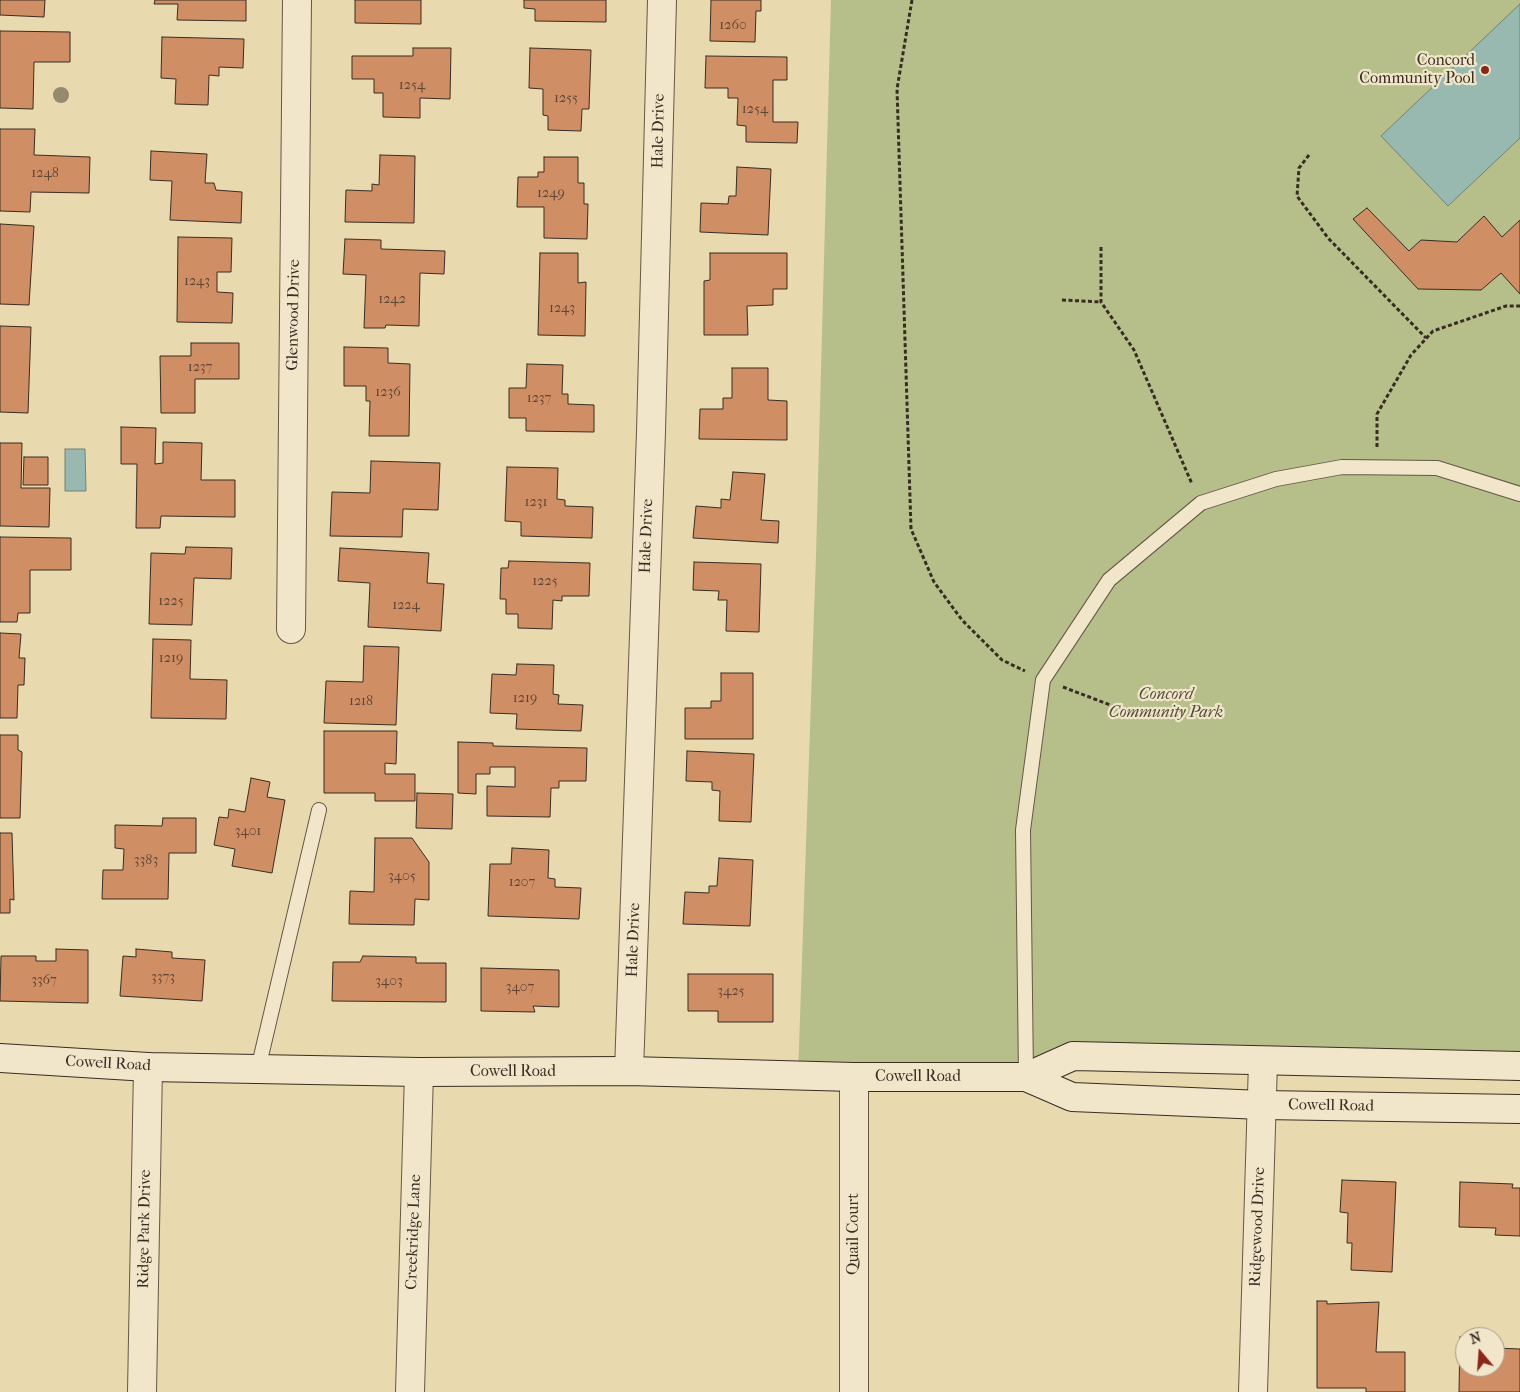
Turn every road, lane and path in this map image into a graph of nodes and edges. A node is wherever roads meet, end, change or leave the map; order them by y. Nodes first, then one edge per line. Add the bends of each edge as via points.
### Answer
1 (296, 0) edge
2 (662, 0) edge
3 (912, 0) edge
4 (1308, 155) dead end
5 (1101, 247) dead end
6 (1062, 300) dead end
7 (1101, 302) junction
8 (1520, 306) edge
9 (1426, 338) junction
10 (1378, 467) junction
11 (1520, 494) edge
12 (1201, 503) junction
13 (291, 629) dead end
14 (1043, 680) junction
15 (1126, 711) dead end
16 (319, 810) dead end
17 (0, 1058) edge
18 (1263, 1062) junction
19 (1520, 1066) edge
20 (148, 1067) junction
21 (258, 1069) junction
22 (629, 1071) junction
23 (419, 1072) junction
24 (854, 1077) junction
25 (1026, 1077) junction
26 (1262, 1105) junction
27 (1520, 1109) edge
28 (142, 1392) edge
29 (410, 1392) edge
30 (854, 1392) edge
31 (1253, 1392) edge

1 - 13 street, Glenwood Drive
2 - 22 street, Hale Drive
3 - 14 path via 896,89 911,529 934,582 962,620 1002,660
4 - 9 path via 1299,168 1296,196 1328,238
5 - 7 path
6 - 7 path
7 - 12 path via 1134,350
8 - 9 path via 1506,306 1478,314 1433,331
9 - 10 path via 1411,355 1377,414
10 - 11 lane via 1437,468
10 - 12 lane via 1342,467 1276,479
12 - 14 lane via 1109,580
14 - 15 path
14 - 25 lane via 1023,830
16 - 21 lane
17 - 20 street, Cowell Road
18 - 19 street, Cowell Road
18 - 25 street, Cowell Road via 1073,1056
18 - 26 street, Ridgewood Drive
20 - 21 street, Cowell Road
20 - 28 street, Ridge Park Drive
21 - 23 street, Cowell Road
22 - 23 street, Cowell Road
22 - 24 street, Cowell Road
23 - 29 street, Creekridge Lane
24 - 25 street, Cowell Road
24 - 30 street, Quail Court
25 - 26 street, Cowell Road via 1072,1097
26 - 27 street, Cowell Road
26 - 31 street, Ridgewood Drive

